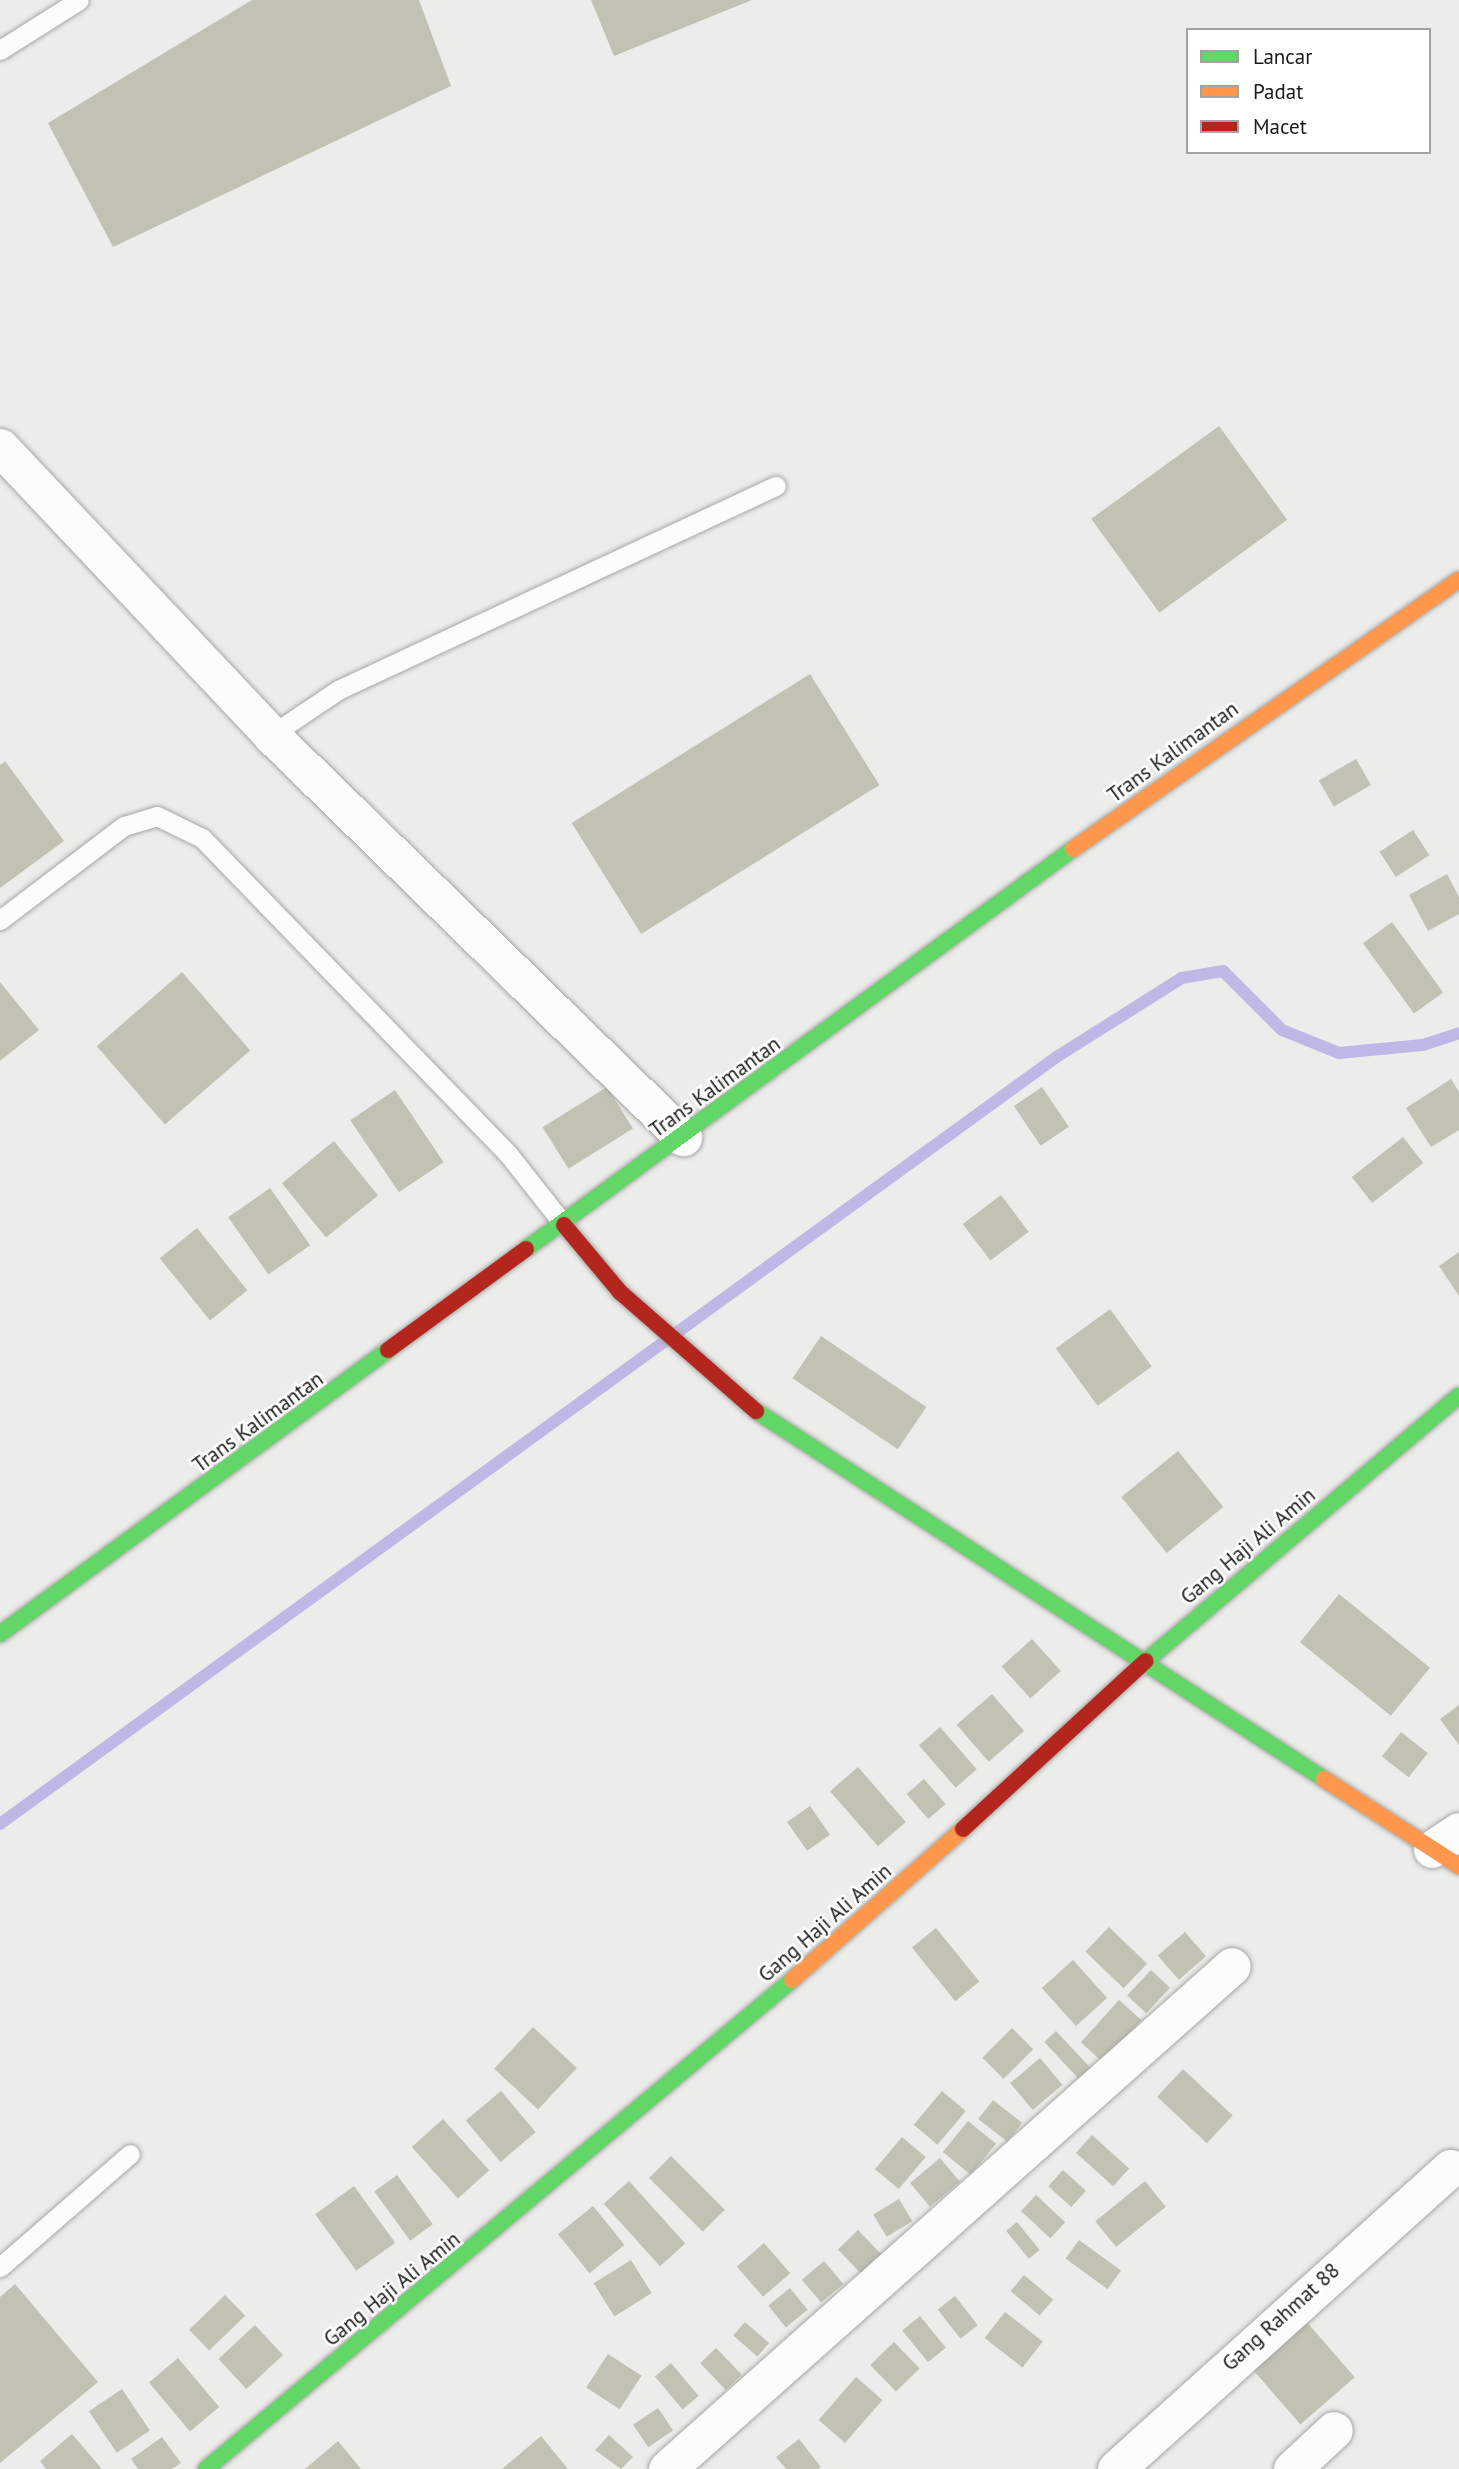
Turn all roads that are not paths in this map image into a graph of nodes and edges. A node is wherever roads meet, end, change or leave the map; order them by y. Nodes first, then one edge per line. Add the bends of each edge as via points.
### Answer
1 (79, 0) edge
2 (0, 50) edge
3 (0, 447) edge
4 (776, 486) dead end
5 (1459, 580) edge
6 (271, 735) junction
7 (0, 920) edge
8 (682, 1137) junction
9 (564, 1225) junction
10 (1459, 1396) edge
11 (0, 1634) edge
12 (1143, 1663) junction
13 (1450, 1848) edge
14 (1232, 1966) dead end
15 (130, 2154) dead end
16 (1450, 2168) dead end
17 (0, 2267) edge
18 (1334, 2430) dead end
19 (206, 2469) edge
20 (667, 2469) edge
21 (1116, 2469) edge
22 (1292, 2469) edge

1 - 2 lane
3 - 6 street
4 - 6 lane via 338,690
5 - 8 main road, Trans Kalimantan via 1161,785
6 - 8 street
7 - 9 lane via 124,826 157,816 202,838 509,1155
8 - 9 main road, Trans Kalimantan
9 - 11 main road, Trans Kalimantan
9 - 12 main road via 654,1324 776,1428
10 - 12 main road, Gang Haji Ali Amin
12 - 13 main road
12 - 19 main road, Gang Haji Ali Amin via 912,1876 627,2123
14 - 20 street
15 - 17 lane
16 - 21 street, Gang Rahmat 88
18 - 22 street

